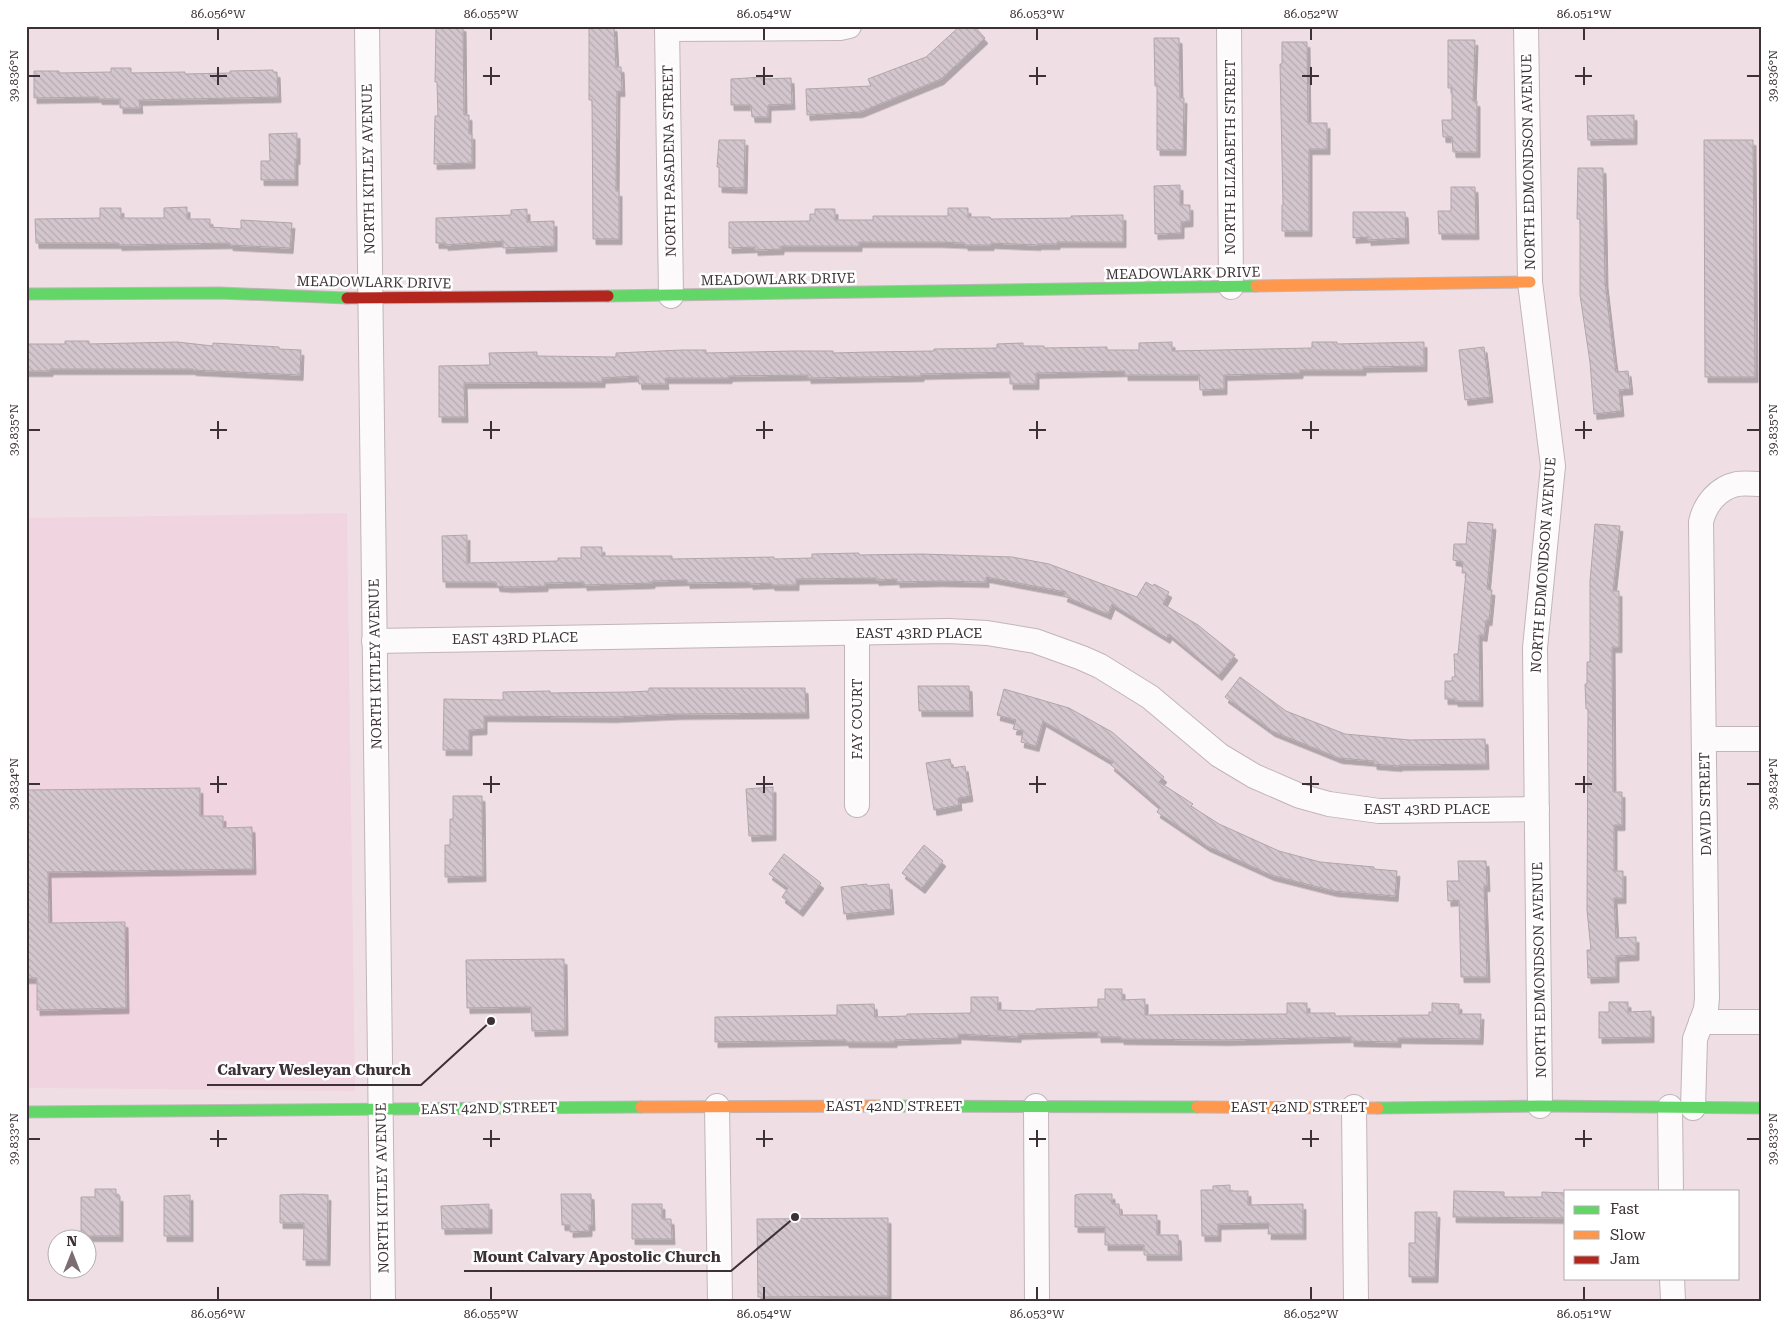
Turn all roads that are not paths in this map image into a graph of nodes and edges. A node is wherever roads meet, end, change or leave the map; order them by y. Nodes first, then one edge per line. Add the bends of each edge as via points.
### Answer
1 (367, 26) edge
2 (849, 26) edge
3 (1229, 26) edge
4 (1526, 26) edge
5 (667, 28) edge
6 (1530, 282) junction
7 (1231, 287) junction
8 (26, 294) edge
9 (671, 296) junction
10 (370, 299) junction
11 (1761, 484) edge
12 (857, 633) junction
13 (374, 640) junction
14 (1761, 738) edge
15 (1704, 739) junction
16 (857, 805) dead end
17 (1537, 809) junction
18 (1701, 1022) junction
19 (1761, 1022) edge
20 (717, 1106) junction
21 (1036, 1106) junction
22 (1540, 1106) junction
23 (1354, 1107) junction
24 (1670, 1107) junction
25 (1693, 1108) junction
26 (1761, 1108) edge
27 (381, 1110) junction
28 (26, 1112) edge
29 (1671, 1190) edge
30 (1672, 1280) edge
31 (383, 1301) edge
32 (720, 1301) edge
33 (1037, 1301) edge
34 (1356, 1301) edge
35 (1673, 1301) edge

1 - 10 street, NORTH KITLEY AVENUE
2 - 5 street
3 - 7 street, NORTH ELIZABETH STREET
4 - 6 street, NORTH EDMONDSON AVENUE
5 - 9 street, NORTH PASADENA STREET
6 - 7 street, MEADOWLARK DRIVE
6 - 17 street, NORTH EDMONDSON AVENUE via 1553,466 1535,648
7 - 9 street, MEADOWLARK DRIVE
8 - 10 street, MEADOWLARK DRIVE via 220,293
9 - 10 street, MEADOWLARK DRIVE
10 - 13 street, NORTH KITLEY AVENUE
11 - 15 street, DAVID STREET via 1736,484 1719,492 1704,513 1701,529
12 - 13 street, EAST 43RD PLACE
12 - 16 street, FAY COURT
12 - 17 street, EAST 43RD PLACE via 987,633 1035,641 1082,658 1150,696 1219,755 1245,771 1291,792 1329,804 1379,811
13 - 27 street, NORTH KITLEY AVENUE
14 - 15 street
15 - 18 street, DAVID STREET via 1707,998
17 - 22 street, NORTH EDMONDSON AVENUE
18 - 19 street
18 - 25 street, DAVID STREET via 1695,1039
20 - 21 street, EAST 42ND STREET
20 - 27 street, EAST 42ND STREET
20 - 32 street
21 - 23 street, EAST 42ND STREET
21 - 33 street
22 - 23 street, EAST 42ND STREET
22 - 24 street, EAST 42ND STREET
23 - 34 street
24 - 25 street, EAST 42ND STREET
24 - 29 street
25 - 26 street, EAST 42ND STREET
27 - 28 street, EAST 42ND STREET
27 - 31 street, NORTH KITLEY AVENUE
30 - 35 street

